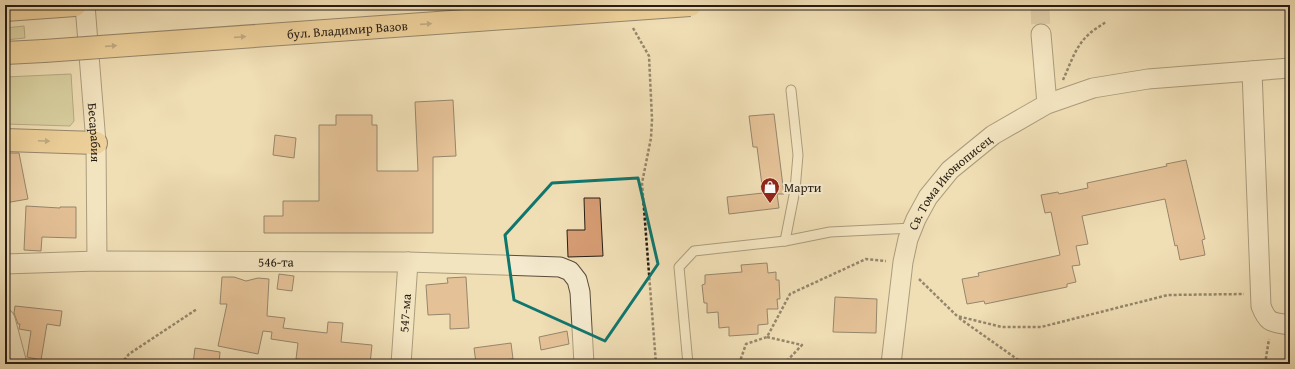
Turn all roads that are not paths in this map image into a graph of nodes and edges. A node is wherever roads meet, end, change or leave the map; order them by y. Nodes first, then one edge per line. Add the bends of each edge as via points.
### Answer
1 (75, 5) edge
2 (85, 5) edge
3 (690, 5) edge
4 (5, 10) edge
5 (1041, 34) tunnel mouth
6 (5, 53) edge
7 (1290, 68) edge
8 (1252, 71) junction
9 (791, 90) dead end
10 (1047, 104) junction
11 (5, 140) edge
12 (96, 143) junction
13 (913, 228) junction
14 (785, 241) junction
15 (97, 261) junction
16 (408, 262) junction
17 (5, 264) edge
18 (5, 319) edge
19 (1281, 324) edge
20 (17, 364) edge
21 (401, 364) edge
22 (584, 364) edge
23 (688, 364) edge
24 (891, 364) edge

1 - 4 main road
2 - 12 street, Бесарабия
6 -> 3 main road, бул. Владимир Вазов, bridge
5 - 10 street
7 - 8 street, Св. Тома Иконописец
8 - 10 street, Св. Тома Иконописец via 1148,79 1092,88
8 - 19 street via 1261,306 1265,317
9 - 14 lane via 798,155 796,190
10 - 13 street, Св. Тома Иконописец via 993,135 950,170 928,197
11 -> 12 main road
12 - 15 street, Бесарабия
13 - 14 lane via 830,232
13 - 24 street, Св. Тома Иконописец via 902,262
14 - 23 lane via 694,251 679,267
15 - 16 street, 546-та
15 - 17 street, 546-та
16 - 21 street, 547-ма
16 - 22 street, 546-та via 547,266 570,271 577,280 580,292
18 - 20 street

